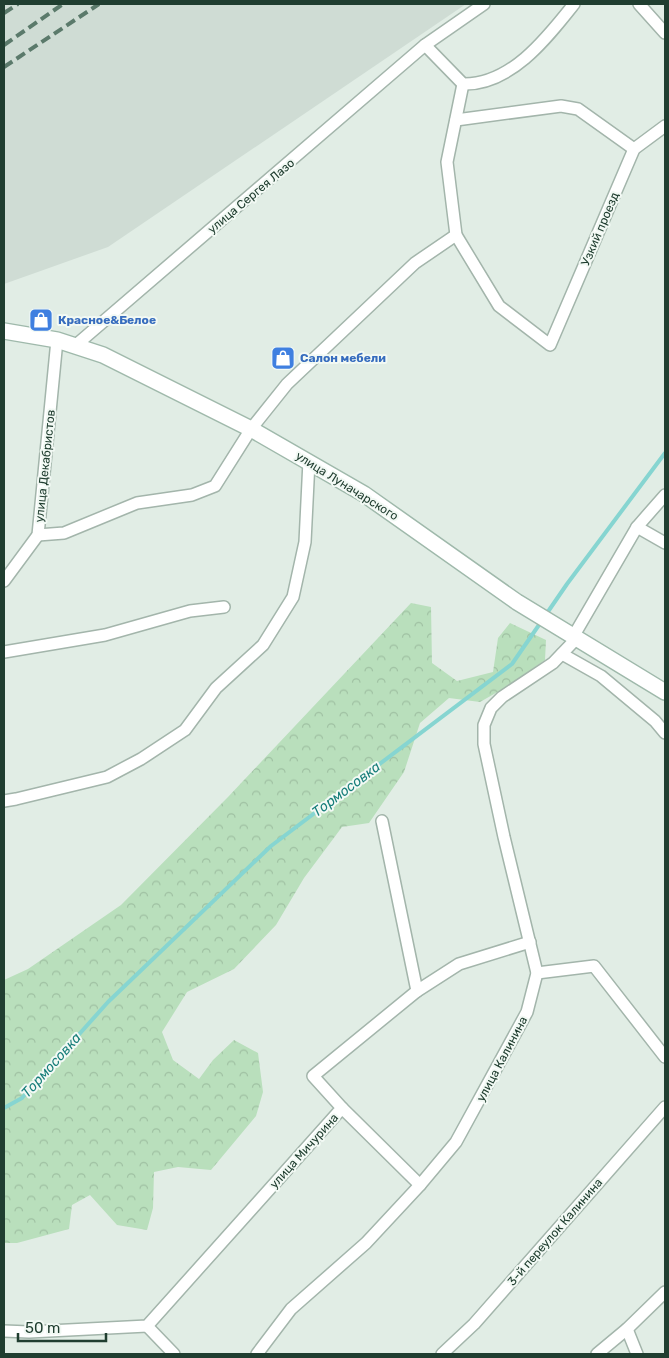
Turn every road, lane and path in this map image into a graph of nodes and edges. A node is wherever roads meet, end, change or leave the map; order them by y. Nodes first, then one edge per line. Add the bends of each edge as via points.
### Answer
1 (484, 4) edge
2 (574, 4) edge
3 (639, 4) edge
4 (665, 33) edge
5 (425, 45) junction
6 (463, 84) junction
7 (456, 120) junction
8 (665, 126) edge
9 (634, 149) junction
10 (456, 236) junction
11 (4, 330) edge
12 (57, 340) junction
13 (76, 345) junction
14 (251, 429) junction
15 (309, 461) junction
16 (665, 495) edge
17 (637, 527) junction
18 (38, 535) junction
19 (665, 543) edge
20 (4, 581) edge
21 (224, 607) dead end
22 (575, 638) junction
23 (4, 652) edge
24 (562, 654) junction
25 (665, 692) edge
26 (665, 733) edge
27 (4, 801) edge
28 (382, 821) dead end
29 (530, 942) junction
30 (537, 972) junction
31 (417, 991) junction
32 (665, 1057) edge
33 (665, 1107) edge
34 (342, 1108) junction
35 (420, 1185) junction
36 (665, 1292) edge
37 (147, 1326) junction
38 (627, 1329) junction
39 (4, 1331) edge
40 (174, 1354) edge
41 (257, 1354) edge
42 (442, 1354) edge
43 (597, 1354) edge
44 (637, 1354) edge

1 - 5 street, улица Сергея Лазо
2 - 6 street via 553,32 512,69 476,84
3 - 4 street
5 - 6 street
5 - 13 street, улица Сергея Лазо
6 - 7 street
7 - 9 street via 561,106 578,109
7 - 10 street via 448,162
8 - 9 street
9 - 10 street, Узкий проезд via 550,345 499,306
10 - 14 street via 415,263 287,384
11 - 12 main road, улица Луначарского
12 - 13 main road, улица Луначарского
12 - 18 street, улица Декабристов
13 - 14 main road, улица Луначарского via 103,355
14 - 15 main road, улица Луначарского
14 - 18 street via 215,486 192,495 137,503 64,533
15 - 22 main road, улица Луначарского via 364,494 517,602
15 - 27 street via 305,542 293,597 263,645 216,688 185,730 141,759 107,777
16 - 17 street, улица Калинина
17 - 19 street
17 - 22 street, улица Калинина
18 - 20 street, улица Декабристов
21 - 23 street via 190,610 106,635
22 - 24 street, улица Калинина
22 - 25 main road, улица Луначарского
24 - 26 street via 601,676
24 - 29 street, улица Калинина via 502,697 491,708 484,724 484,744
28 - 31 street
29 - 30 street, улица Калинина
29 - 31 street via 459,964
30 - 32 street via 594,966
30 - 35 street, улица Калинина via 527,1012 494,1075 456,1142
31 - 34 street, улица Мичурина via 313,1076
33 - 42 street, 3-й переулок Калинина via 474,1324
34 - 35 street
34 - 37 street, улица Мичурина
35 - 41 street, улица Калинина via 366,1243 291,1309
36 - 38 street
37 - 39 street
37 - 40 street
38 - 43 street
38 - 44 street

